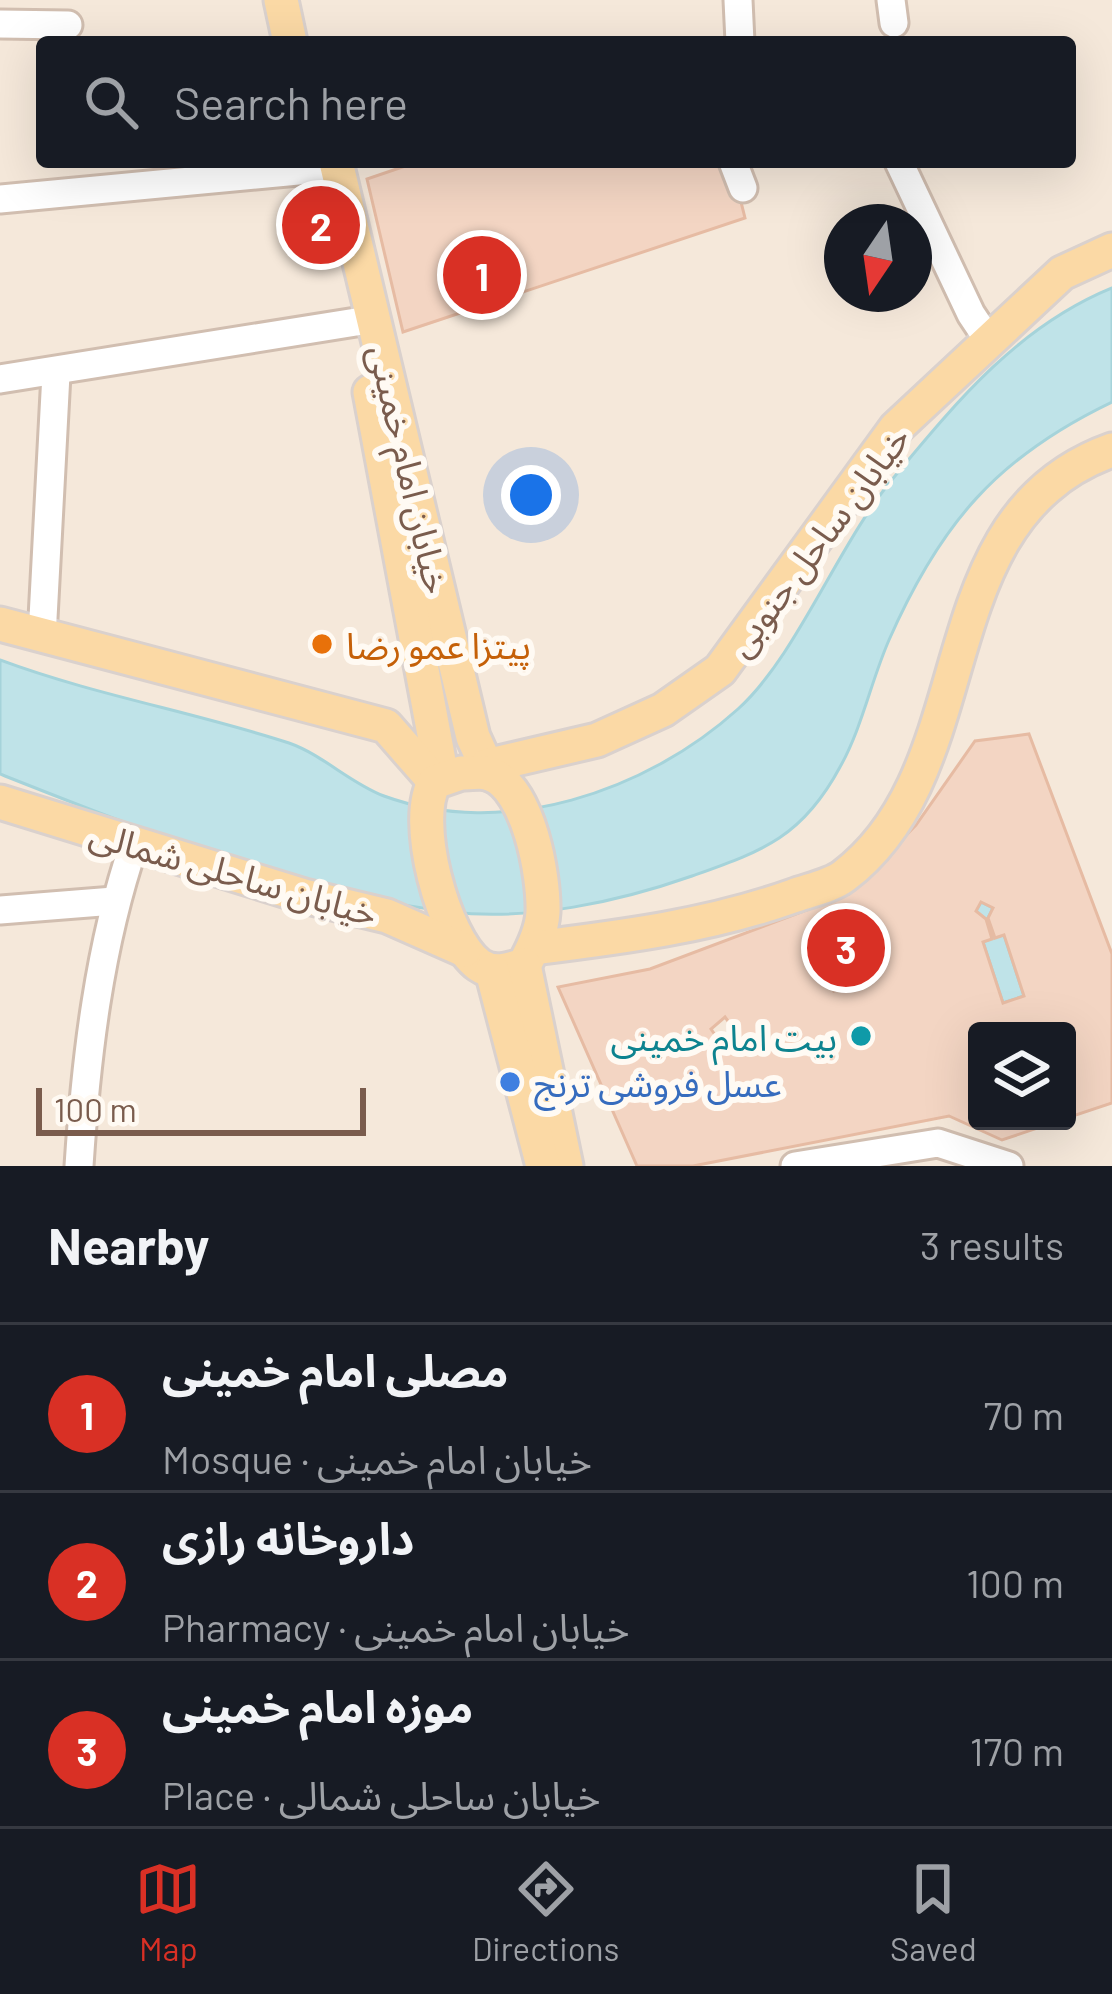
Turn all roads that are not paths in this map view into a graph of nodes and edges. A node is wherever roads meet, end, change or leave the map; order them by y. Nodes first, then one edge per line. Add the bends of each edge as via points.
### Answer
1 (281, 0) edge
2 (300, 0) edge
3 (738, 0) edge
4 (69, 22) edge
5 (0, 24) edge
6 (289, 36) edge
7 (308, 36) edge
8 (740, 36) edge
9 (251, 168) edge
10 (331, 168) edge
11 (331, 168) edge
12 (902, 168) edge
13 (112, 175) edge
14 (0, 199) edge
15 (1112, 250) edge
16 (356, 322) junction
17 (989, 341) junction
18 (56, 374) junction
19 (0, 380) edge
20 (1112, 450) edge
21 (0, 624) edge
22 (42, 637) junction
23 (428, 680) junction
24 (378, 725) junction
25 (556, 753) junction
26 (488, 770) junction
27 (433, 791) junction
28 (0, 802) edge
29 (518, 805) junction
30 (134, 844) junction
31 (114, 902) junction
32 (0, 910) edge
33 (459, 942) junction
34 (523, 952) junction
35 (79, 1166) edge
36 (543, 1166) edge
37 (566, 1166) edge
38 (796, 1166) edge
39 (1009, 1166) edge

1 - 6 main road
2 - 7 main road
3 - 8 street
4 - 5 street
9 - 13 street
10 - 16 main road, خیابان امام خمینی
11 - 26 main road, خیابان امام خمینی via 473,737
12 - 17 street
13 - 14 street
15 - 17 main road, خیابان ساحل جنوبی via 1062,273
16 - 18 street
16 - 23 main road, خیابان امام خمینی
17 - 25 main road, خیابان ساحل جنوبی via 896,428 720,670 663,710
18 - 19 street
18 - 22 street
20 - 34 main road via 1024,506 995,550 941,720 893,826 842,878 738,916
21 - 22 main road
22 - 24 main road
23 - 24 main road via 420,698
23 - 27 main road, خیابان امام خمینی
24 - 27 main road via 377,744
25 - 26 main road, خیابان ساحل جنوبی
25 - 29 main road
26 - 27 main road, خیابان ساحل جنوبی
26 - 29 main road
27 - 33 main road, خیابان امام خمینی via 439,894
28 - 30 main road, خیابان ساحلی شمالی
29 - 34 main road via 539,868
30 - 31 street
30 - 33 main road, خیابان ساحلی شمالی
31 - 32 street
31 - 35 street
33 - 34 main road, خیابان ساحلی شمالی
34 - 36 main road
34 - 37 main road
38 - 39 street via 938,1143

